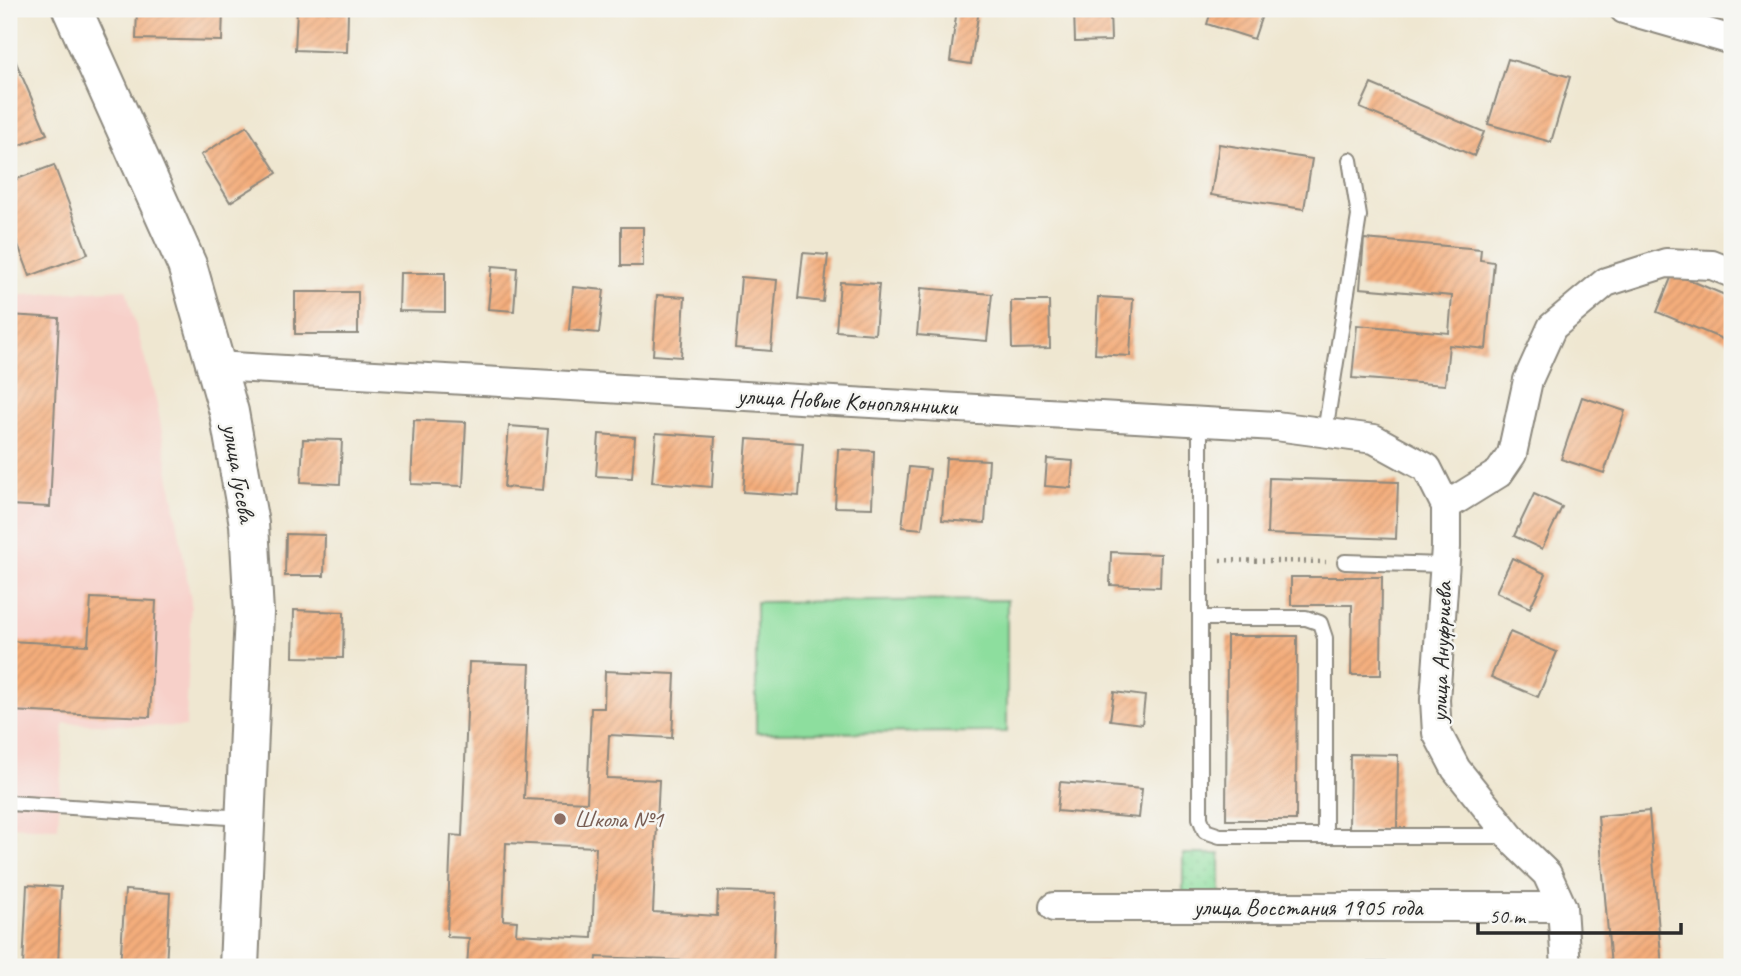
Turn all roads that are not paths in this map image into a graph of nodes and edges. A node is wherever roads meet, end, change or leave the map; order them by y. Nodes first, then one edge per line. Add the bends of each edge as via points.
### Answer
1 (72, 9) edge
2 (1624, 9) edge
3 (1732, 40) edge
4 (1350, 160) dead end
5 (1732, 273) edge
6 (216, 366) junction
7 (1199, 421) junction
8 (1325, 432) junction
9 (1447, 506) junction
10 (1345, 562) road end
11 (1444, 565) junction
12 (1200, 618) junction
13 (9, 803) edge
14 (246, 818) junction
15 (1325, 836) junction
16 (1509, 836) junction
17 (1054, 908) dead end
18 (1562, 908) junction
19 (239, 967) edge
20 (1566, 967) edge

1 - 6 main road, улица Гусева via 187,265
2 - 3 street
4 - 8 lane via 1359,216
5 - 9 street via 1712,265 1666,263 1606,282 1552,327 1528,380 1512,454 1499,473
6 - 7 street, улица Новые Коноплянники
6 - 14 main road, улица Гусева via 249,524 254,613
7 - 8 street, улица Новые Коноплянники
7 - 12 lane
8 - 9 street, улица Новые Коноплянники via 1374,439 1427,468
9 - 11 street, улица Ануфриева
10 - 11 lane
11 - 16 street, улица Ануфриева via 1437,733 1456,769
12 - 15 lane via 1306,618 1320,623 1325,638
12 - 15 lane via 1200,818 1205,831 1220,836
13 - 14 lane
14 - 19 main road, улица Гусева
15 - 16 lane
16 - 18 street, улица Ануфриева via 1547,874
17 - 18 street, улица Восстания 1905 года
18 - 20 street, улица Ануфриева

